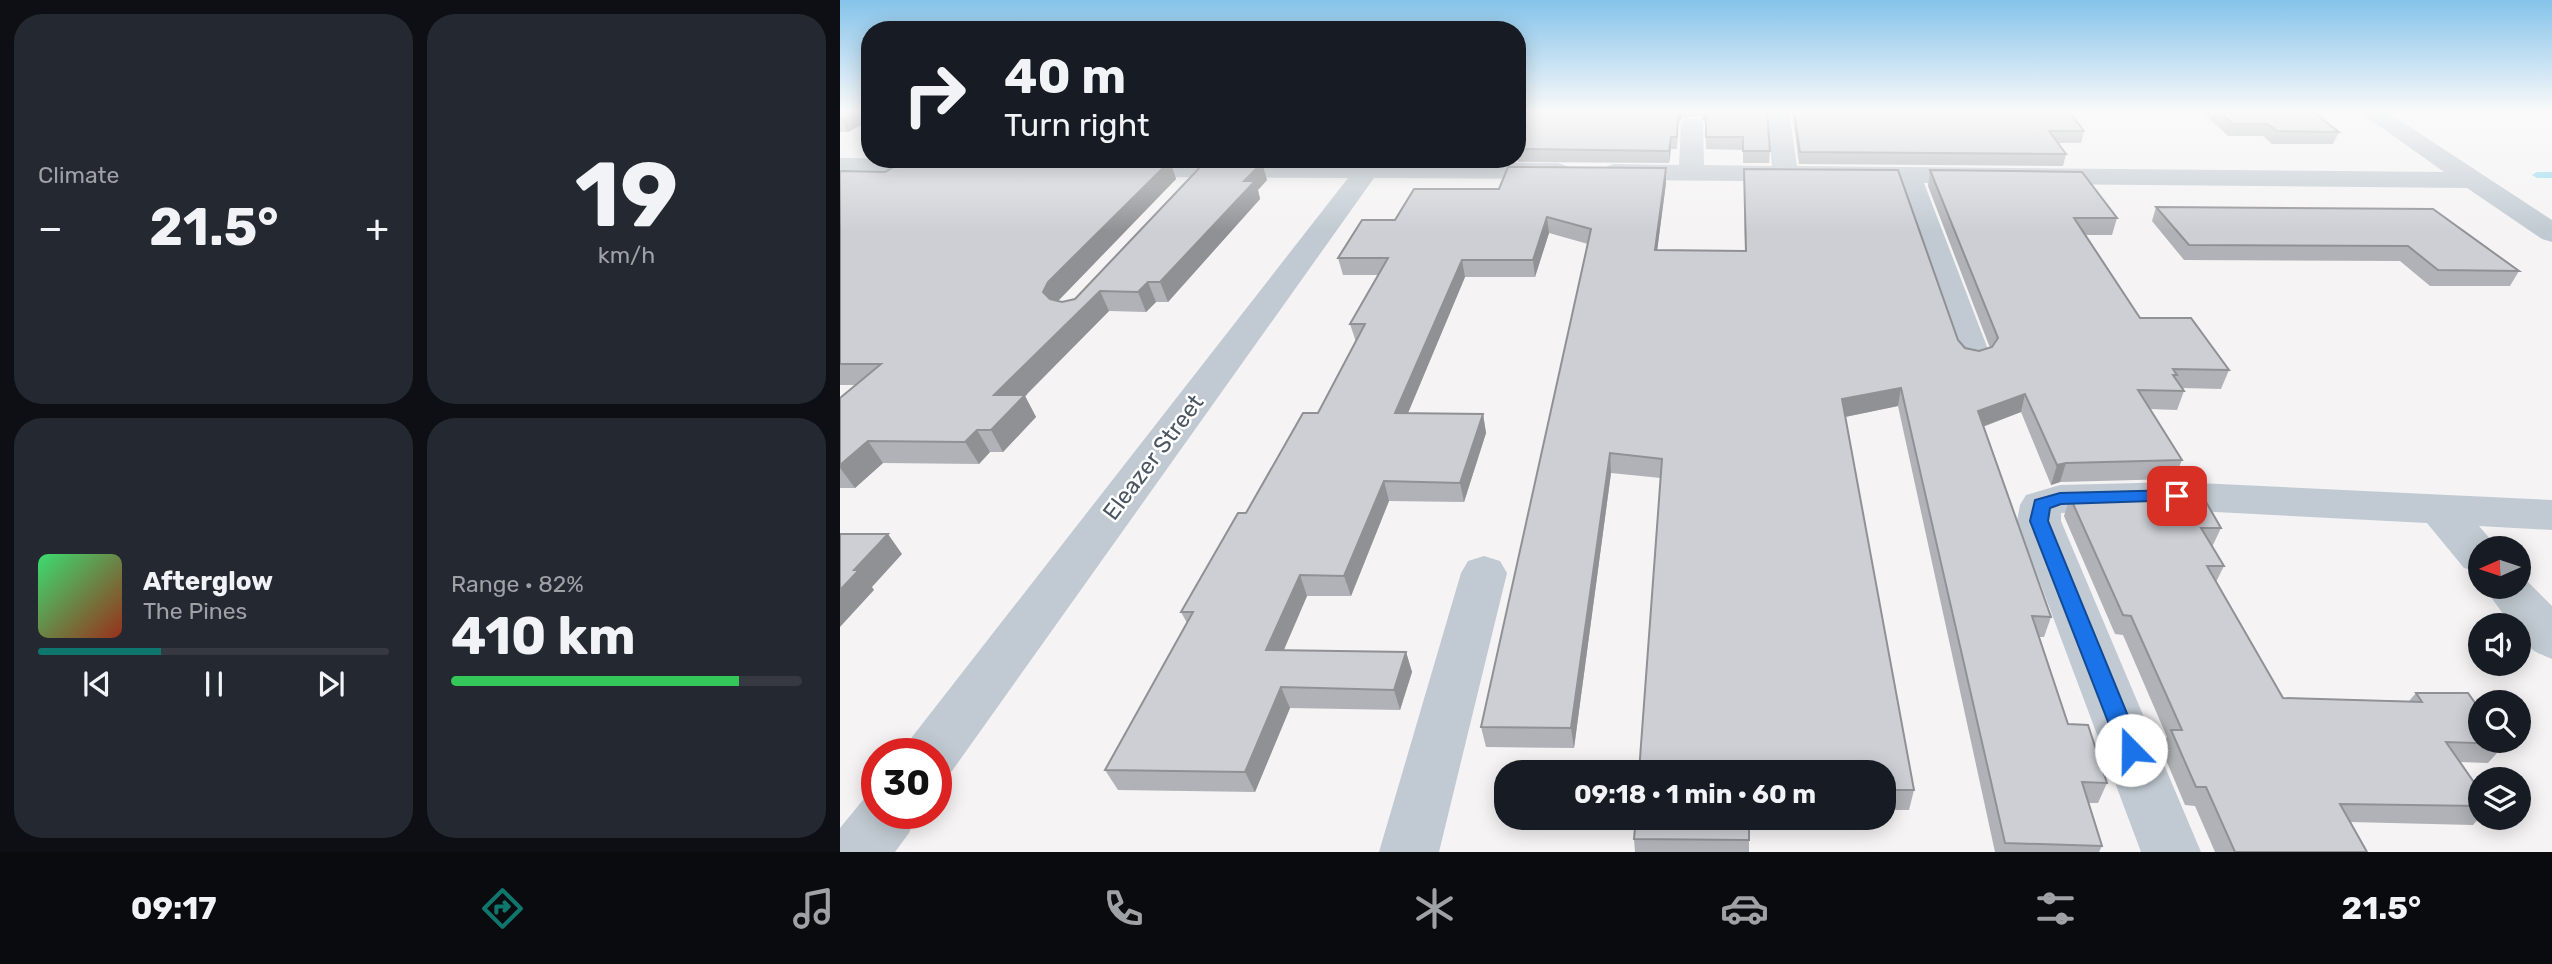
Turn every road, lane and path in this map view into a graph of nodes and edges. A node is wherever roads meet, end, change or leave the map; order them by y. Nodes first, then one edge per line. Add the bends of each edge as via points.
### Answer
1 (1692, 152) edge
2 (1782, 152) edge
3 (2430, 152) edge
4 (842, 167) edge
5 (861, 167) edge
6 (1093, 168) edge
7 (1237, 168) edge
8 (1368, 168) edge
9 (1514, 168) edge
10 (1203, 169) junction
11 (1692, 173) junction
12 (1785, 174) junction
13 (1908, 175) junction
14 (2473, 180) junction
15 (1177, 199) edge
16 (2552, 233) edge
17 (1975, 357) edge
18 (2440, 510) junction
19 (2552, 515) edge
20 (2468, 542) edge
21 (1484, 573) dead end
22 (2517, 599) edge
23 (2552, 639) edge
24 (944, 738) edge
25 (877, 829) edge
26 (859, 852) edge
27 (1409, 852) edge
28 (2171, 852) edge

1 - 11 street
2 - 12 street
3 - 14 street
4 - 5 street
6 - 10 street
7 - 10 street
8 - 24 street, Eleazer Street
9 - 11 street
10 - 15 street
11 - 12 street
12 - 13 street
13 - 14 street
13 - 17 street
14 - 16 street
18 - 19 street
18 - 20 street
18 - 28 street via 2177,496 2060,499 2041,505 2039,521
21 - 27 street
22 - 23 street
25 - 26 street

